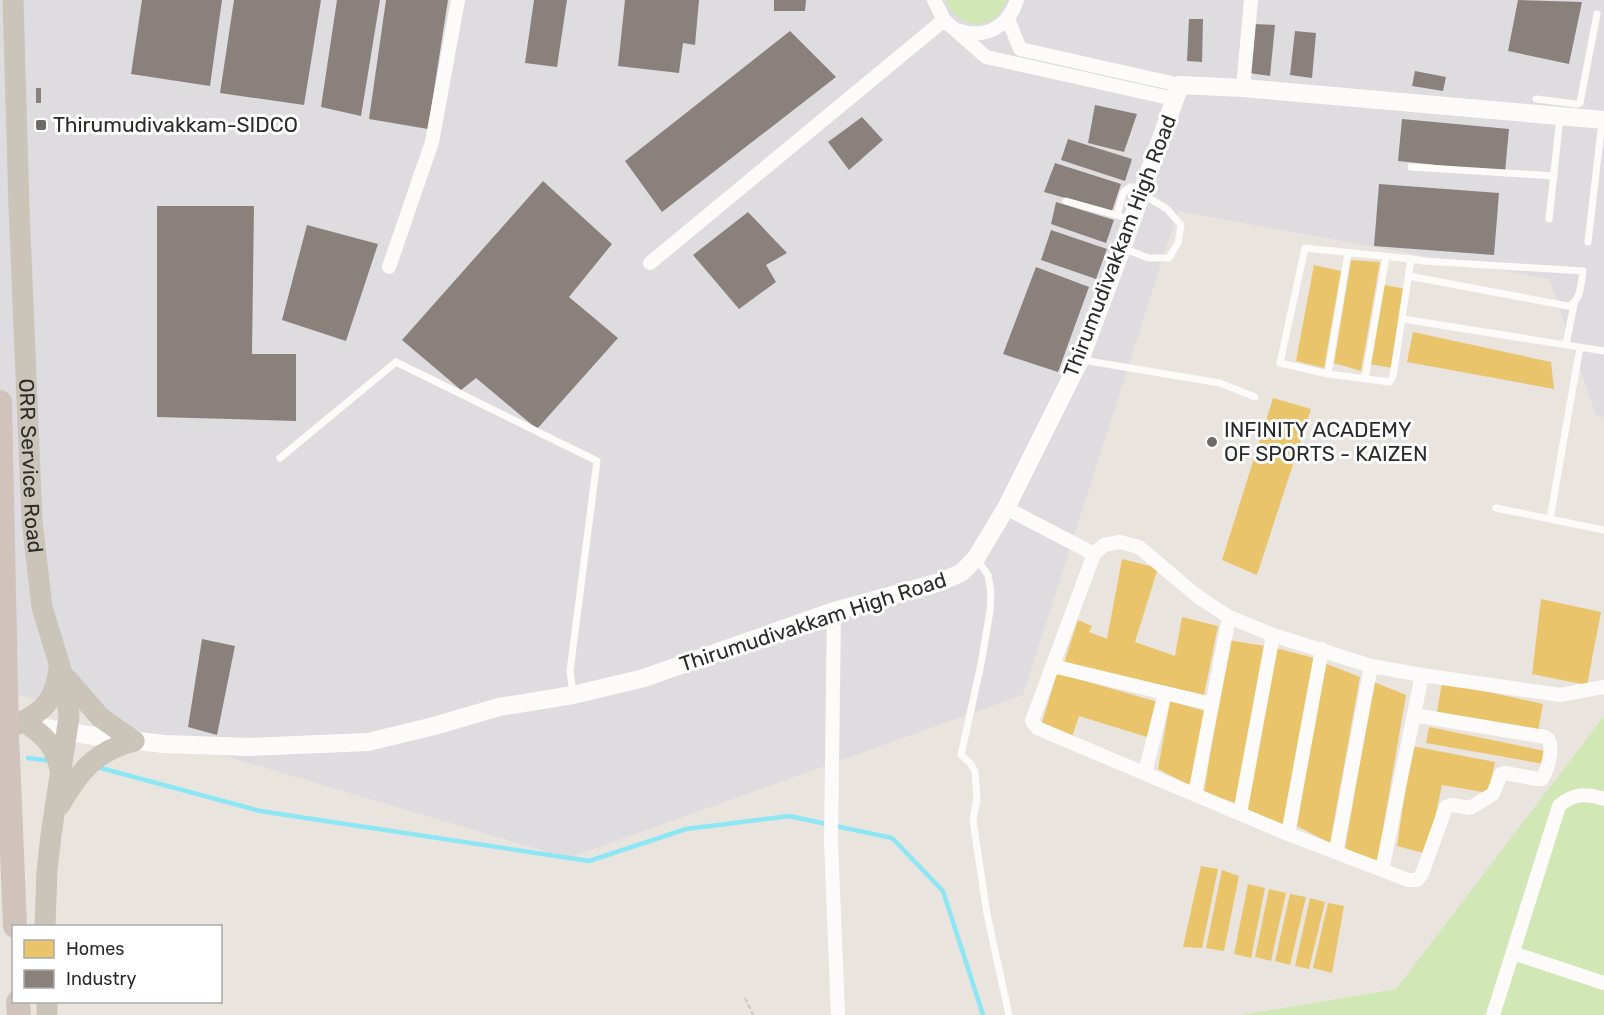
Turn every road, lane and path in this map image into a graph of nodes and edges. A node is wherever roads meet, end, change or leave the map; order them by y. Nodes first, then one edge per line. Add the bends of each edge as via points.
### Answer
1 (13, 0) edge
2 (458, 0) edge
3 (934, 0) edge
4 (1017, 0) edge
5 (1251, 0) edge
6 (1597, 14) dead end
7 (1008, 19) junction
8 (944, 20) junction
9 (955, 29) junction
10 (1243, 88) junction
11 (1177, 92) junction
12 (1536, 99) dead end
13 (1555, 111) junction
14 (1603, 120) edge
15 (1411, 167) dead end
16 (1554, 176) junction
17 (1142, 191) junction
18 (1066, 201) dead end
19 (1124, 217) junction
20 (1549, 219) dead end
21 (1588, 242) dead end
22 (1122, 248) junction
23 (1348, 253) junction
24 (1386, 257) junction
25 (1411, 259) junction
26 (650, 263) dead end
27 (389, 267) dead end
28 (1409, 276) junction
29 (1574, 304) junction
30 (1403, 319) junction
31 (1566, 344) junction
32 (1580, 346) junction
33 (1604, 351) edge
34 (1080, 360) junction
35 (1328, 374) junction
36 (1365, 379) junction
37 (1255, 398) dead end
38 (0, 402) edge
39 (280, 458) dead end
40 (1006, 508) junction
41 (1496, 508) dead end
42 (1550, 519) junction
43 (1604, 531) edge
44 (1094, 554) junction
45 (976, 558) junction
46 (834, 611) junction
47 (1229, 617) junction
48 (1273, 635) junction
49 (1322, 649) junction
50 (1053, 666) junction
51 (1371, 666) junction
52 (61, 668) junction
53 (1422, 675) junction
54 (1604, 687) edge
55 (1165, 693) junction
56 (573, 695) junction
57 (1211, 704) junction
58 (1414, 715) junction
59 (12, 721) edge
60 (67, 731) junction
61 (134, 741) junction
62 (1145, 773) junction
63 (60, 774) junction
64 (1195, 794) junction
65 (1604, 799) edge
66 (1240, 813) junction
67 (52, 825) junction
68 (1288, 834) junction
69 (1336, 852) junction
70 (1382, 870) junction
71 (15, 925) edge
72 (45, 925) edge
73 (1513, 954) junction
74 (1604, 983) edge
75 (745, 998) dead end
76 (753, 1015) edge
77 (838, 1015) edge
78 (1009, 1015) edge
79 (1493, 1015) edge

1 - 52 main road, ORR Service Road via 32,521 42,607
2 - 27 street via 432,142
3 - 8 street
4 - 7 street
5 - 10 street
6 - 13 lane via 1580,103
7 - 9 street via 989,32 977,34
7 - 11 street via 1020,49
8 - 9 street
8 - 26 street
9 - 11 street via 986,57
10 - 11 main road
10 - 13 main road
11 - 17 main road, Thirumudivakkam High Road
12 - 13 lane
13 - 14 main road
13 - 16 lane
14 - 21 lane
15 - 16 lane
16 - 20 lane
17 - 19 main road, Thirumudivakkam High Road
17 - 22 lane via 1181,225 1178,243 1169,258 1148,258
18 - 19 lane
19 - 22 main road, Thirumudivakkam High Road
22 - 34 main road, Thirumudivakkam High Road
23 - 24 lane
23 - 35 lane
23 - 35 lane via 1305,248 1280,363
24 - 25 lane
24 - 36 lane
25 - 28 lane
25 - 29 lane via 1583,271
28 - 29 lane
28 - 30 lane
29 - 31 lane
30 - 31 lane
30 - 36 lane via 1392,380 1386,383
31 - 32 lane
32 - 33 lane
32 - 42 lane
34 - 37 lane via 1220,383
34 - 40 main road, Thirumudivakkam High Road
35 - 36 lane
38 - 59 highway
39 - 56 lane via 396,362 597,461 570,671
40 - 44 street
40 - 45 main road, Thirumudivakkam High Road
41 - 42 lane
42 - 43 lane
44 - 47 street via 1104,545 1120,542 1139,547 1197,596
44 - 50 street
45 - 46 main road, Thirumudivakkam High Road via 961,573 940,582
45 - 78 lane via 988,575 990,611 961,755 975,771 977,799 973,820 987,914
46 - 56 main road, Thirumudivakkam High Road via 644,678
46 - 77 street via 831,840
47 - 48 street
47 - 57 street
48 - 49 street
48 - 66 street
49 - 51 street
49 - 68 street
50 - 55 street
50 - 62 street via 1034,712 1032,720 1037,728
51 - 53 street
51 - 69 street
52 - 59 main road via 45,707
52 - 60 main road, ORR Service Road via 69,703
52 - 61 main road via 100,717
53 - 54 street via 1560,695
53 - 58 street
55 - 57 street
55 - 62 street
56 - 61 main road, Thirumudivakkam High Road via 499,707 368,741 250,747
57 - 64 street
58 - 70 street
58 - 70 street via 1545,737 1551,744 1546,773 1537,779 1501,774 1493,794 1470,808 1446,807 1417,880
59 - 60 main road, Thirumudivakkam High Road
59 - 63 main road via 47,739 54,748
59 - 71 highway
60 - 61 main road, Thirumudivakkam High Road
60 - 63 main road, ORR Service Road
61 - 67 main road via 89,763 68,791
62 - 64 street
63 - 67 main road, ORR Service Road
64 - 66 street
65 - 73 street via 1579,795 1559,806
66 - 68 street
67 - 72 main road, ORR Service Road
68 - 69 street
69 - 70 street
73 - 74 street
73 - 79 street
75 - 76 path

